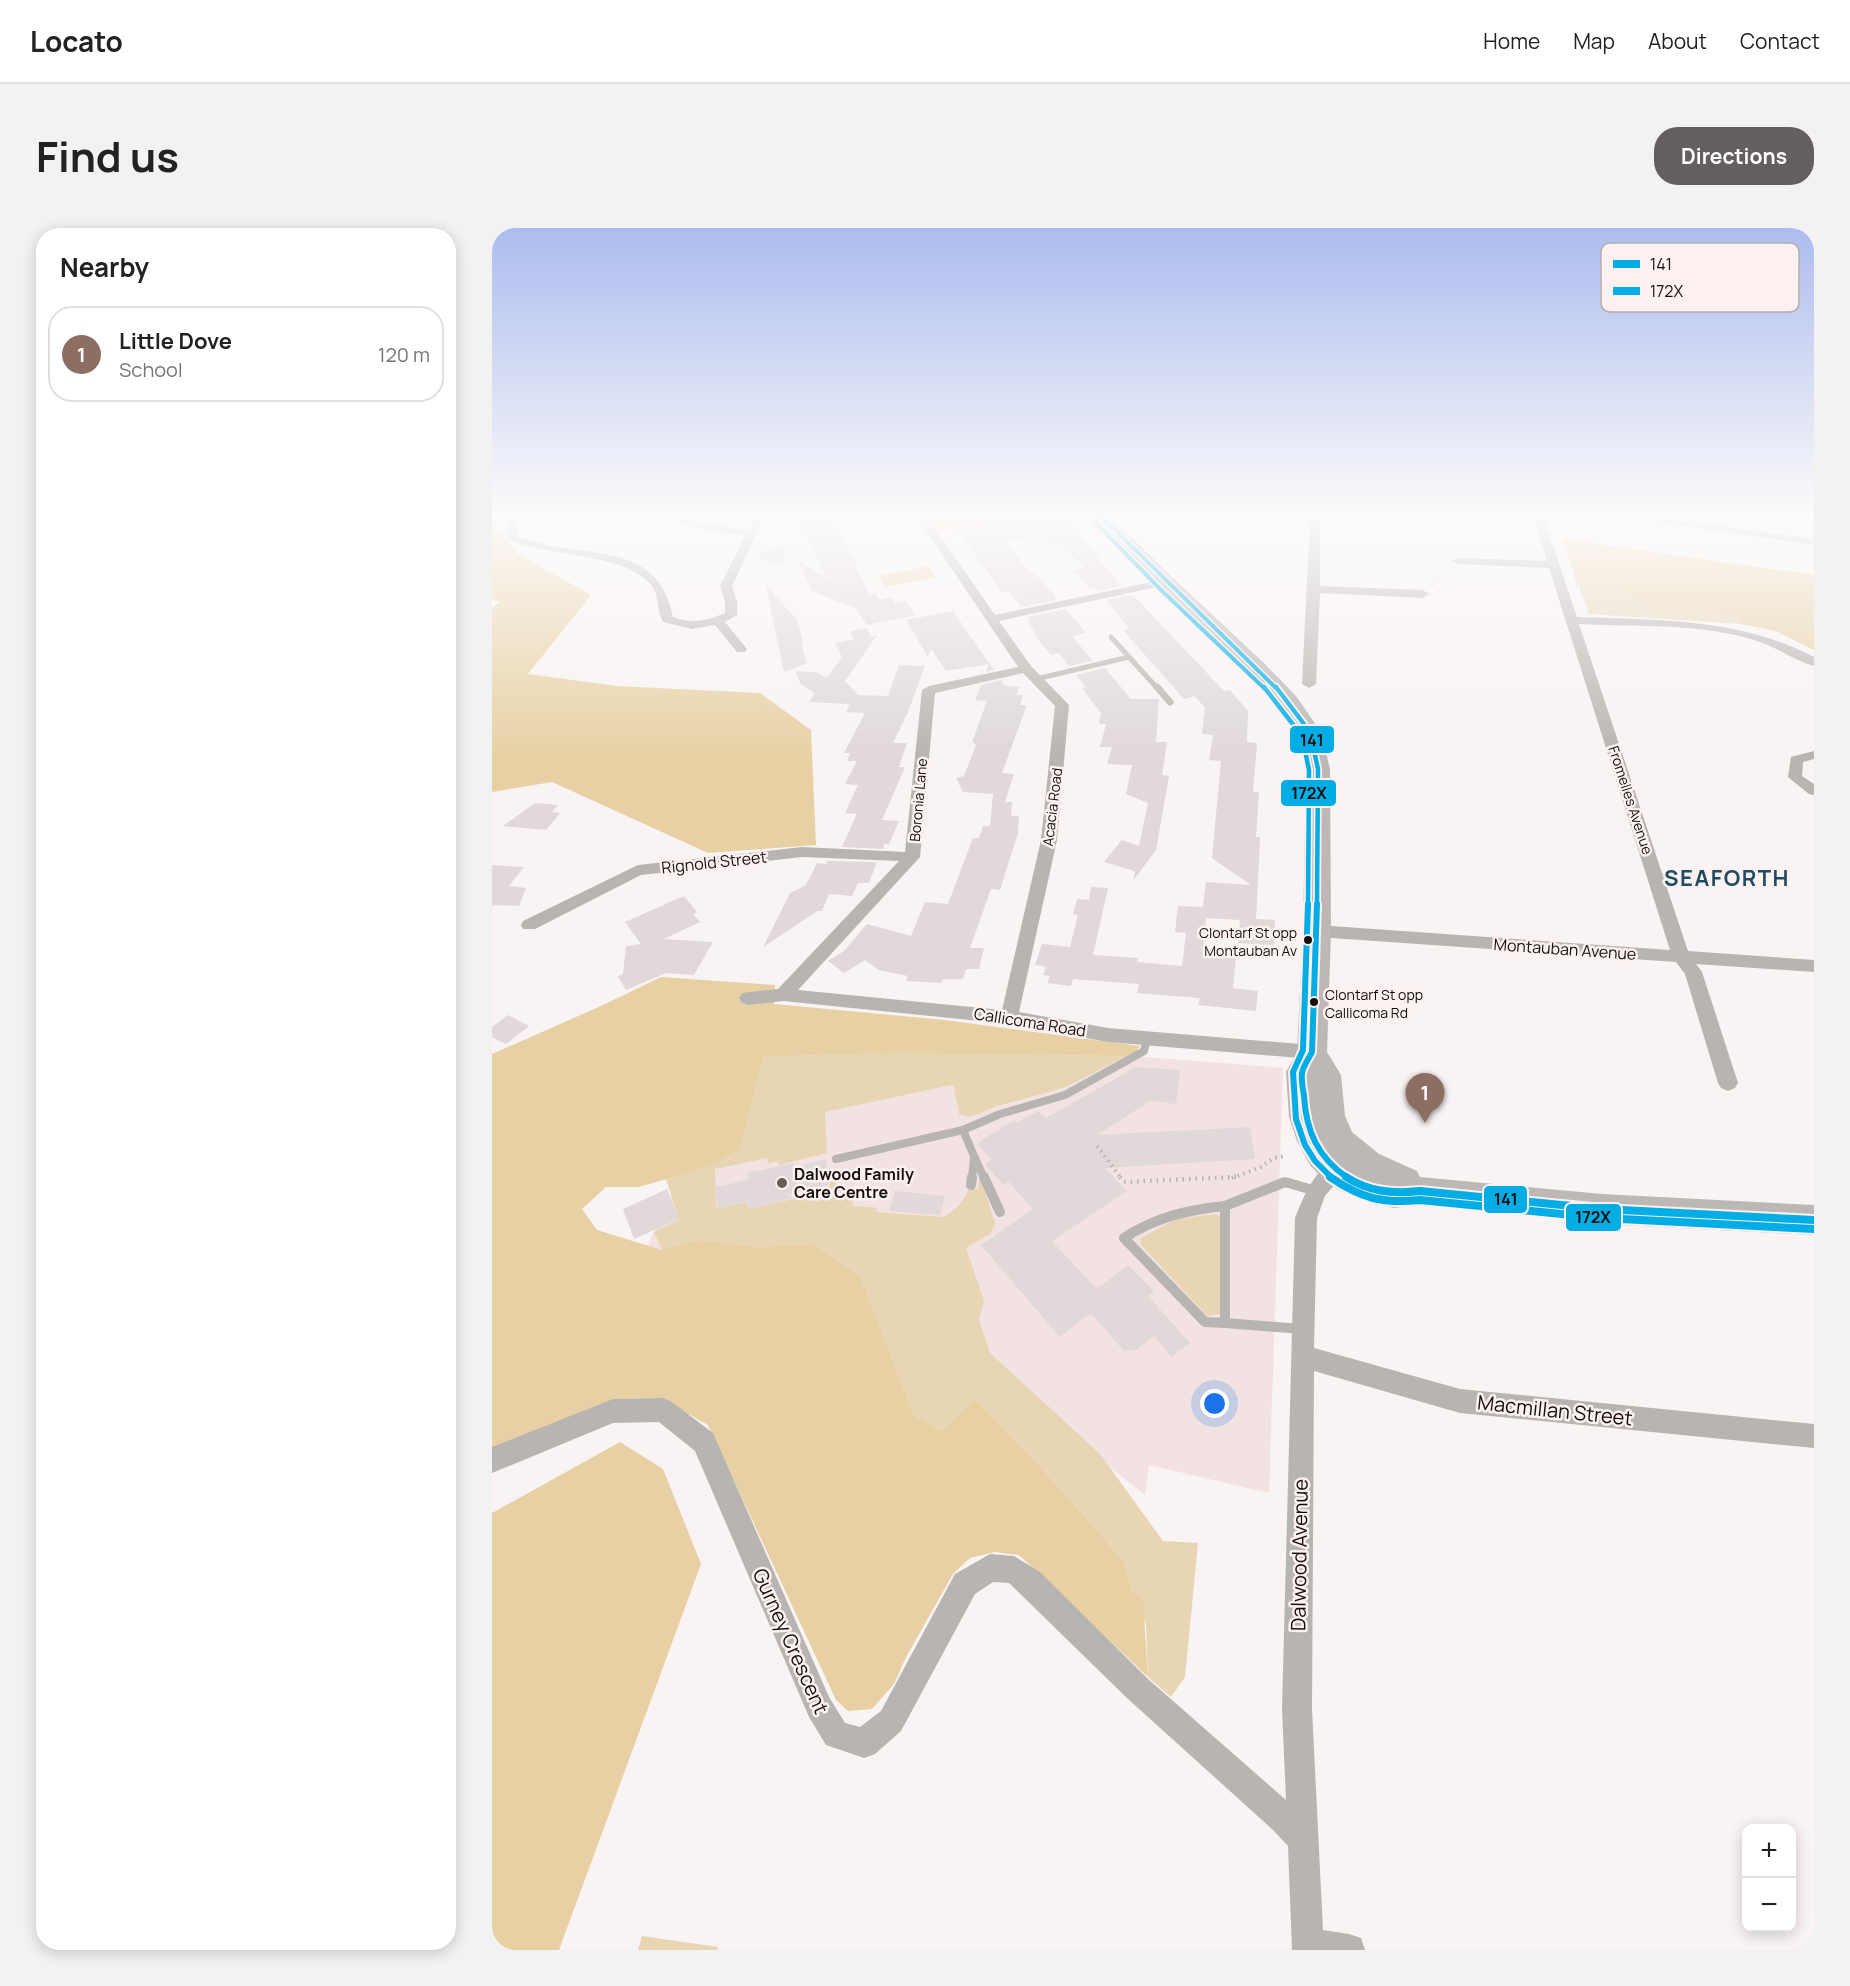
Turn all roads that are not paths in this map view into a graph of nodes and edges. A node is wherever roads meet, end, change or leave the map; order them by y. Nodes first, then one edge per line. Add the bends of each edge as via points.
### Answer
1 (661, 596) edge
2 (729, 596) edge
3 (976, 596) edge
4 (1098, 596) edge
5 (1181, 596) edge
6 (1314, 596) edge
7 (1564, 596) edge
8 (992, 619) junction
9 (717, 620) junction
10 (1573, 620) junction
11 (1111, 637) dead end
12 (741, 649) dead end
13 (1129, 657) junction
14 (1814, 662) edge
15 (1031, 674) junction
16 (1309, 684) dead end
17 (1170, 702) dead end
18 (1814, 755) edge
19 (1814, 791) edge
20 (912, 857) junction
21 (529, 925) dead end
22 (1317, 931) junction
23 (1681, 957) junction
24 (1814, 966) edge
25 (783, 995) junction
26 (748, 998) dead end
27 (1009, 1017) junction
28 (1147, 1038) junction
29 (1312, 1052) junction
30 (1728, 1083) dead end
31 (960, 1131) junction
32 (974, 1156) junction
33 (836, 1159) dead end
34 (1335, 1172) junction
35 (971, 1185) dead end
36 (1225, 1206) junction
37 (1000, 1212) dead end
38 (1814, 1220) edge
39 (1226, 1323) junction
40 (1302, 1342) junction
41 (1814, 1436) edge
42 (492, 1460) edge
43 (1303, 1840) junction
44 (1308, 1947) edge
45 (1349, 1950) edge

1 - 9 street via 667,619 684,627
2 - 9 street via 731,615
3 - 8 street, Acacia Road
4 - 8 street
5 - 22 main road via 1258,668 1310,732 1318,769
6 - 16 street
7 - 10 street, Fromelles Avenue
8 - 15 street, Acacia Road
9 - 12 street
10 - 14 street via 1741,631 1784,645
10 - 23 street, Fromelles Avenue
11 - 13 lane
13 - 15 lane
13 - 17 lane
15 - 20 street, Boronia Lane via 929,690
15 - 27 street, Acacia Road via 1062,705 1059,753 1049,840
18 - 19 street via 1796,760 1796,777
20 - 21 street, Rignold Street via 802,852 638,870
20 - 25 street, Boronia Lane
22 - 23 street, Montauban Avenue
22 - 29 main road
23 - 24 street, Montauban Avenue
23 - 30 street, Fromelles Avenue via 1693,972
25 - 26 street, Callicoma Road
25 - 27 street, Callicoma Road
27 - 28 street, Callicoma Road
28 - 29 street, Callicoma Road
28 - 31 lane via 1144,1051 1065,1095 1000,1114
29 - 34 main road via 1302,1072 1305,1117 1313,1141
31 - 32 lane
31 - 33 lane
32 - 35 lane
32 - 37 lane
34 - 36 lane via 1285,1182
34 - 38 main road via 1368,1188 1394,1194 1420,1191 1602,1209
34 - 40 street, Dalwood Avenue via 1306,1218
36 - 39 lane
36 - 39 lane via 1176,1212 1147,1222 1124,1238 1205,1322
39 - 40 lane
40 - 41 street, Macmillan Street via 1460,1401
40 - 43 street, Dalwood Avenue via 1297,1709
42 - 43 street, Gurney Crescent via 613,1411 663,1410 704,1442 819,1707 836,1735 864,1743 891,1721 965,1584 990,1568 1014,1570
43 - 44 street, Dalwood Avenue
44 - 45 street

